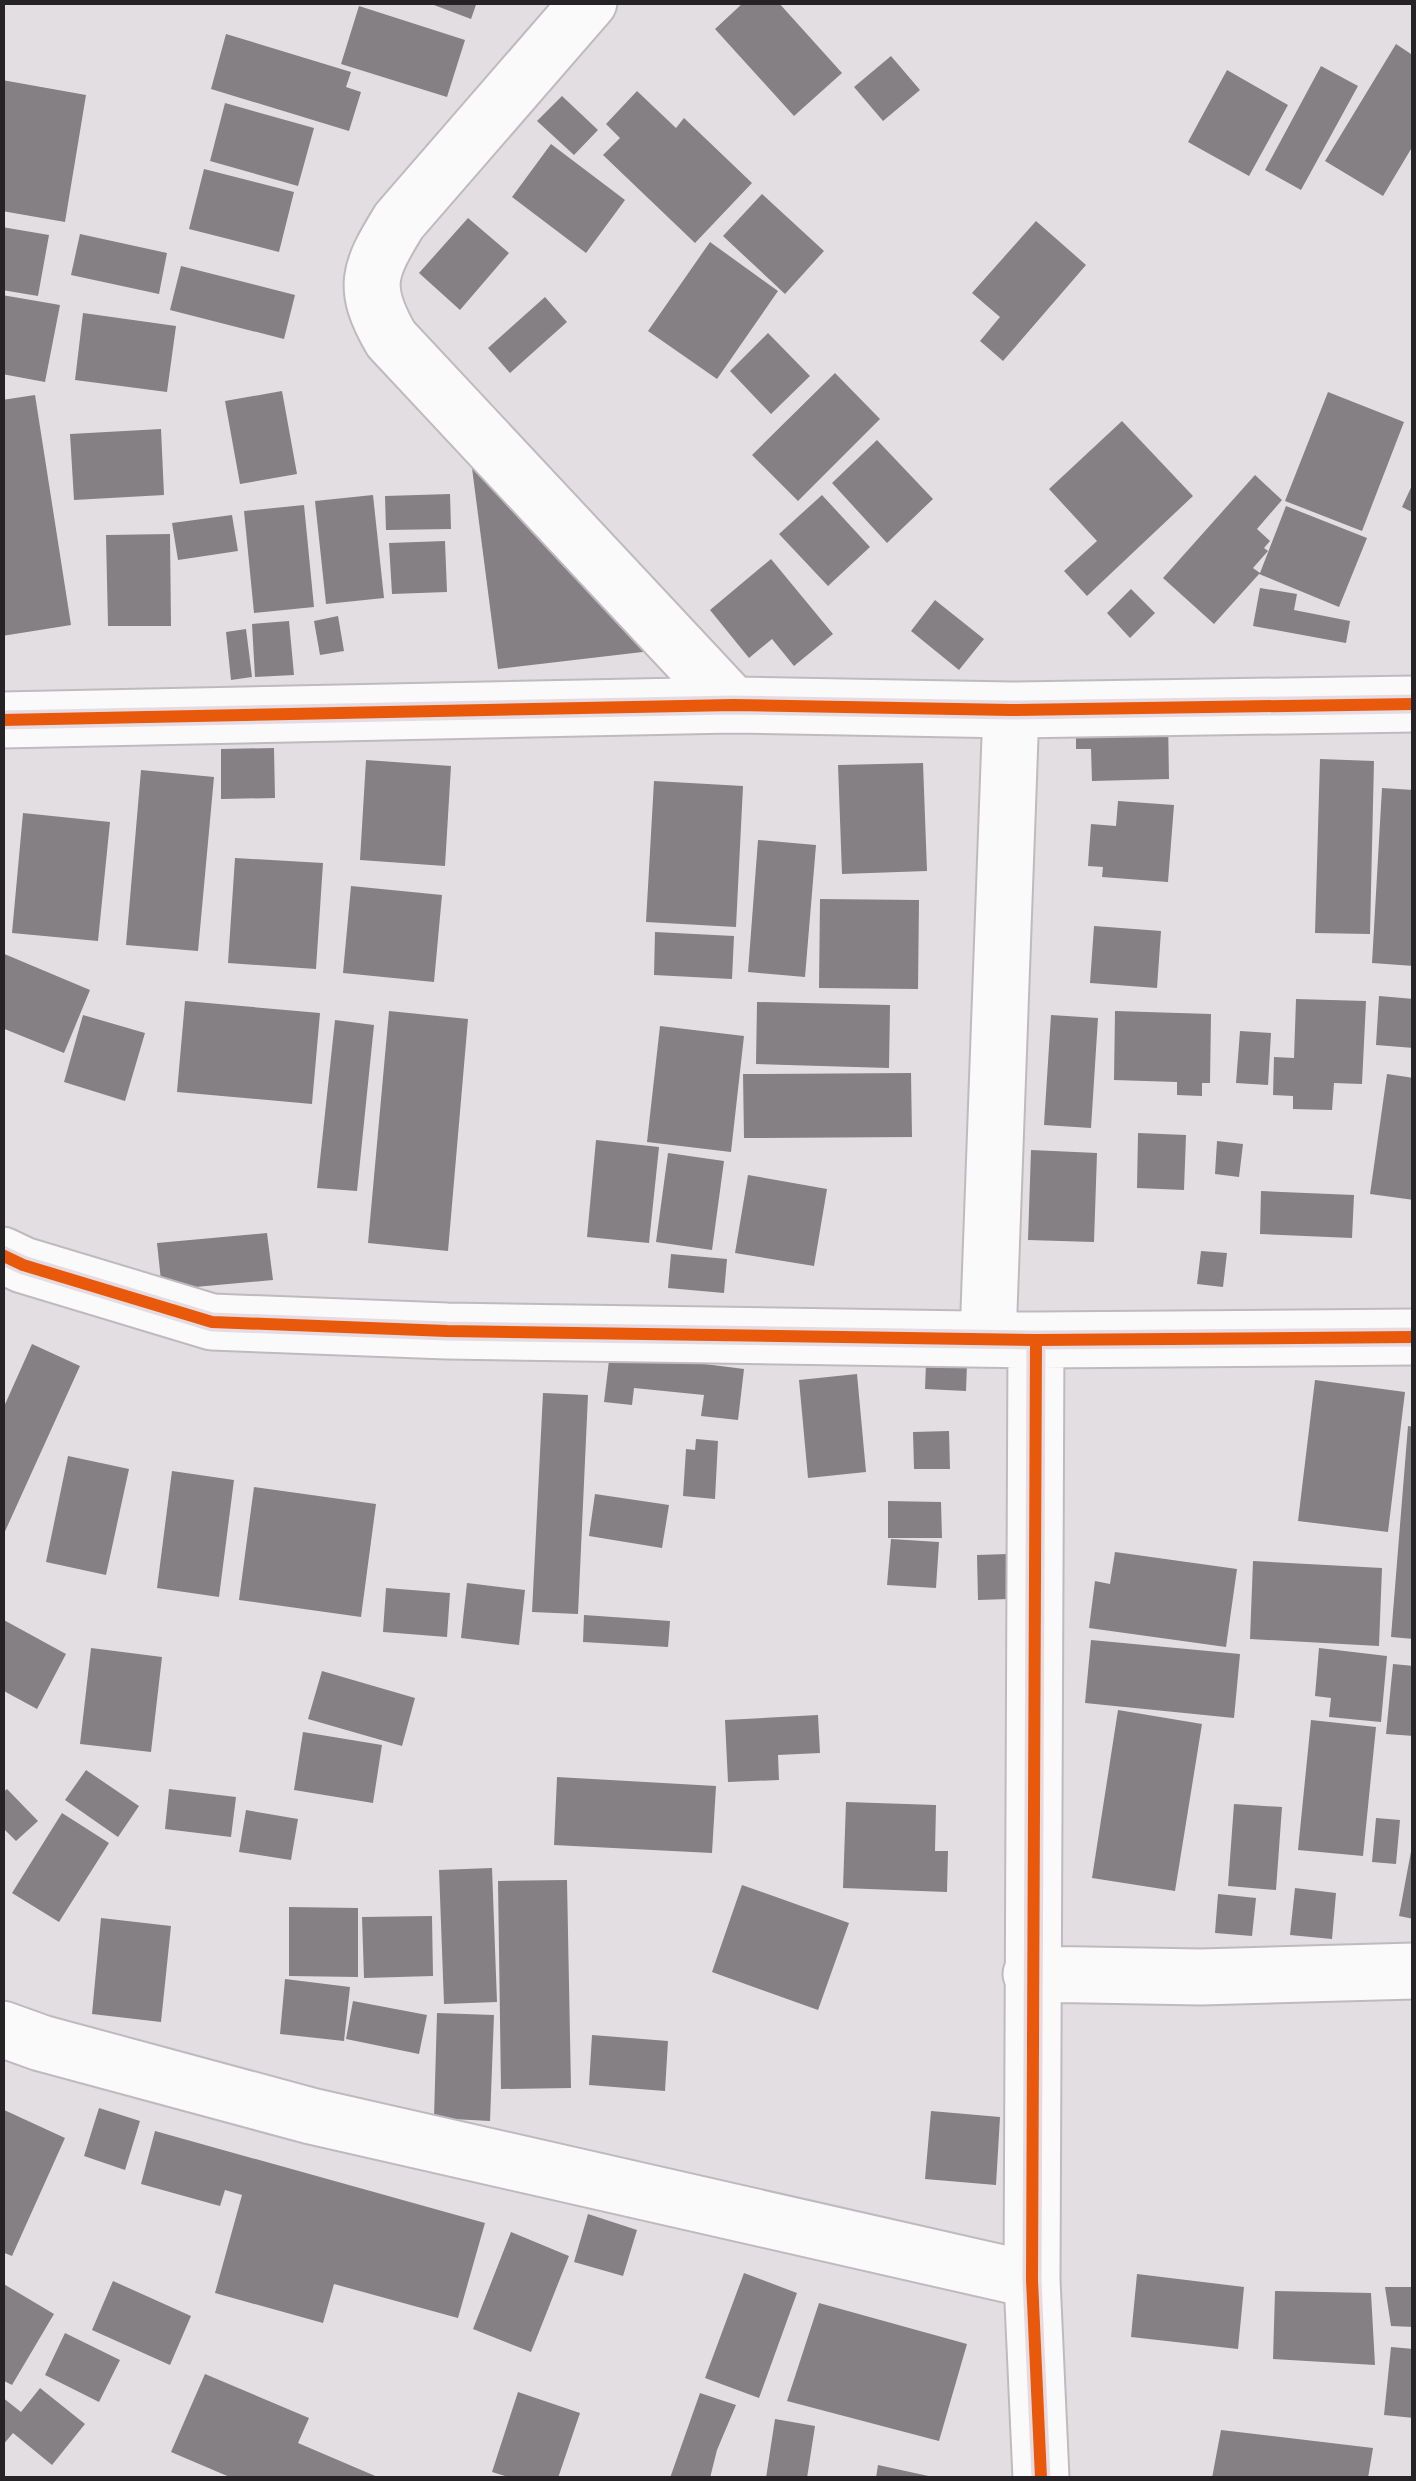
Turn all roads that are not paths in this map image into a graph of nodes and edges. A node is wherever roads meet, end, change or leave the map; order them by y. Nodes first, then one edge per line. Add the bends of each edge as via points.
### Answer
1 (589, 2) edge
2 (1414, 704) edge
3 (733, 705) junction
4 (1011, 710) junction
5 (2, 720) edge
6 (9, 1273) edge
7 (1414, 1337) edge
8 (1012, 1339) junction
9 (1414, 1971) edge
10 (1031, 1974) junction
11 (2, 2029) edge
12 (1032, 2280) junction
13 (1041, 2478) edge

1 - 3 street via 399,221 370,280 374,310 391,339
2 - 4 street
3 - 4 street
3 - 5 street
4 - 8 street
6 - 8 street via 212,1322
7 - 8 street
8 - 10 street
9 - 10 street
10 - 12 street
11 - 12 street via 311,2116
12 - 13 street

